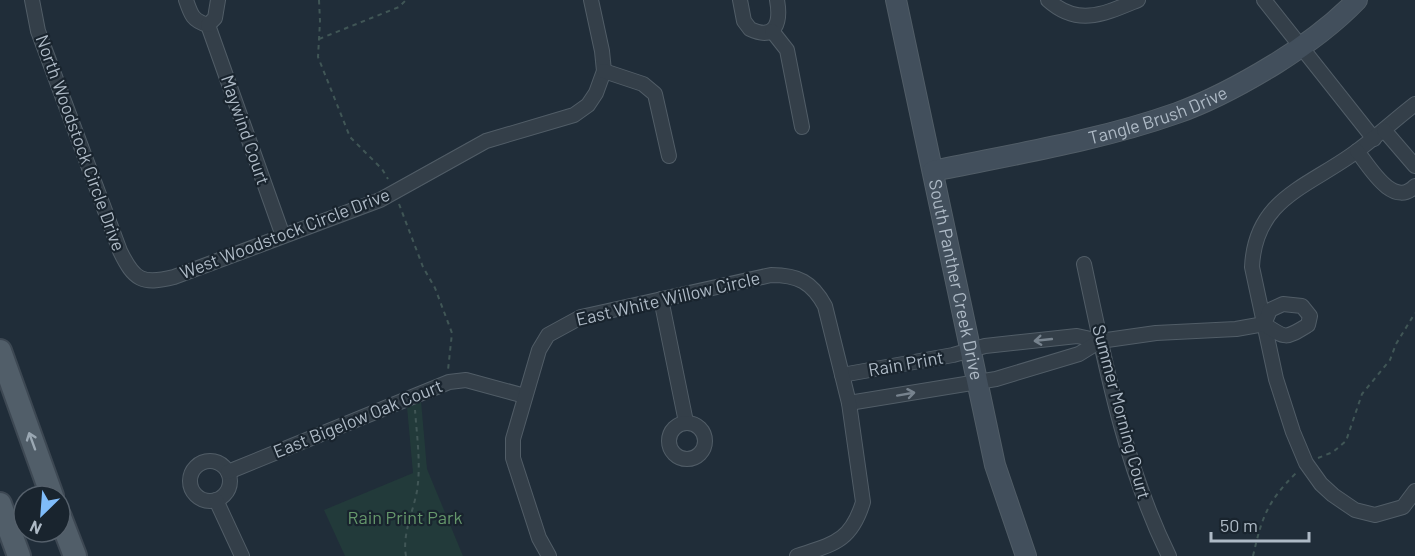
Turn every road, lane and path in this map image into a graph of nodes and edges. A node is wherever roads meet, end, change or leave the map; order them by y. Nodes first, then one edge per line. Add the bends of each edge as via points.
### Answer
1 (32, 0) edge
2 (186, 0) edge
3 (218, 0) edge
4 (406, 0) edge
5 (591, 0) edge
6 (740, 0) edge
7 (777, 0) edge
8 (896, 0) edge
9 (1048, 0) edge
10 (1138, 0) edge
11 (1264, 0) edge
12 (1357, 0) edge
13 (208, 25) junction
14 (772, 31) junction
15 (319, 39) dead end
16 (1301, 48) junction
17 (604, 71) junction
18 (1415, 104) edge
19 (802, 127) dead end
20 (1379, 134) junction
21 (1356, 151) junction
22 (669, 156) dead end
23 (1415, 166) edge
24 (933, 171) junction
25 (1415, 186) edge
26 (282, 236) junction
27 (1084, 264) dead end
28 (141, 279) joint
29 (661, 299) junction
30 (1415, 313) edge
31 (1264, 324) junction
32 (1100, 341) junction
33 (970, 350) junction
34 (0, 351) edge
35 (842, 375) junction
36 (976, 382) junction
37 (525, 396) junction
38 (411, 398) junction
39 (849, 403) junction
40 (686, 422) dead end
41 (1306, 463) junction
42 (228, 472) junction
43 (48, 484) edge
44 (1415, 490) edge
45 (216, 500) junction
46 (0, 504) edge
47 (19, 556) edge
48 (242, 556) edge
49 (405, 556) edge
50 (549, 556) edge
51 (797, 556) edge
52 (1026, 556) edge
53 (1170, 556) edge
54 (1253, 556) edge

1 - 28 street, North Woodstock Circle Drive via 38,30 120,251 129,271
2 - 13 street, Maywind Court via 190,13 198,22
3 - 13 street via 215,18
4 - 15 path via 399,7
5 - 17 street
6 - 14 street via 744,21 750,29
7 - 14 street via 778,23
8 - 24 street, South Panther Creek Drive
9 - 10 street via 1059,10 1090,17
11 - 16 street
12 - 16 street, Tangle Brush Drive
13 - 26 street, Maywind Court
14 - 19 street via 787,50
16 - 20 street
16 - 24 street, Tangle Brush Drive via 1232,88 1179,112 1065,144
17 - 22 street via 643,84 655,94
17 - 26 street, West Woodstock Circle Drive via 588,105 574,115 486,141 380,200
18 - 20 street
20 - 21 street
20 - 23 street
21 - 25 street via 1392,191 1407,192
21 - 31 street via 1282,200 1263,224 1252,267
24 - 33 street, South Panther Creek Drive
26 - 28 street, West Woodstock Circle Drive via 174,278 157,282
27 - 32 street, Summer Morning Court
29 - 35 street, East White Willow Circle via 771,276 788,275 804,281 817,291 825,306
29 - 37 street, East White Willow Circle via 581,317 548,335 539,350
29 - 40 street
30 - 41 path via 1390,360 1362,394 1346,441 1333,452
31 - 32 street
31 - 41 street via 1276,378
32 -> 33 street, Rain Print via 1077,336
32 - 36 street, Rain Print via 1079,354
32 - 53 street, Summer Morning Court via 1146,503
33 - 35 street, Rain Print
33 - 36 street, South Panther Creek Drive
43 -> 34 main road
35 - 39 street, East White Willow Circle
39 -> 36 street, Rain Print
36 - 52 street, South Panther Creek Drive via 995,465
37 - 38 street, East Bigelow Oak Court via 466,380 449,382
37 - 50 street, East White Willow Circle via 513,439 513,458 539,538
38 - 42 street, East Bigelow Oak Court
38 - 49 path via 415,410 417,489
39 - 51 street, East White Willow Circle via 862,486 859,517 840,540
41 - 44 street via 1333,495 1355,510 1375,515 1403,507
41 - 54 path via 1270,504 1260,523
42 - 45 street via 227,491
42 - 45 street via 224,466 210,461 193,470 190,482 194,493 202,499
45 - 48 street
46 - 47 main road

